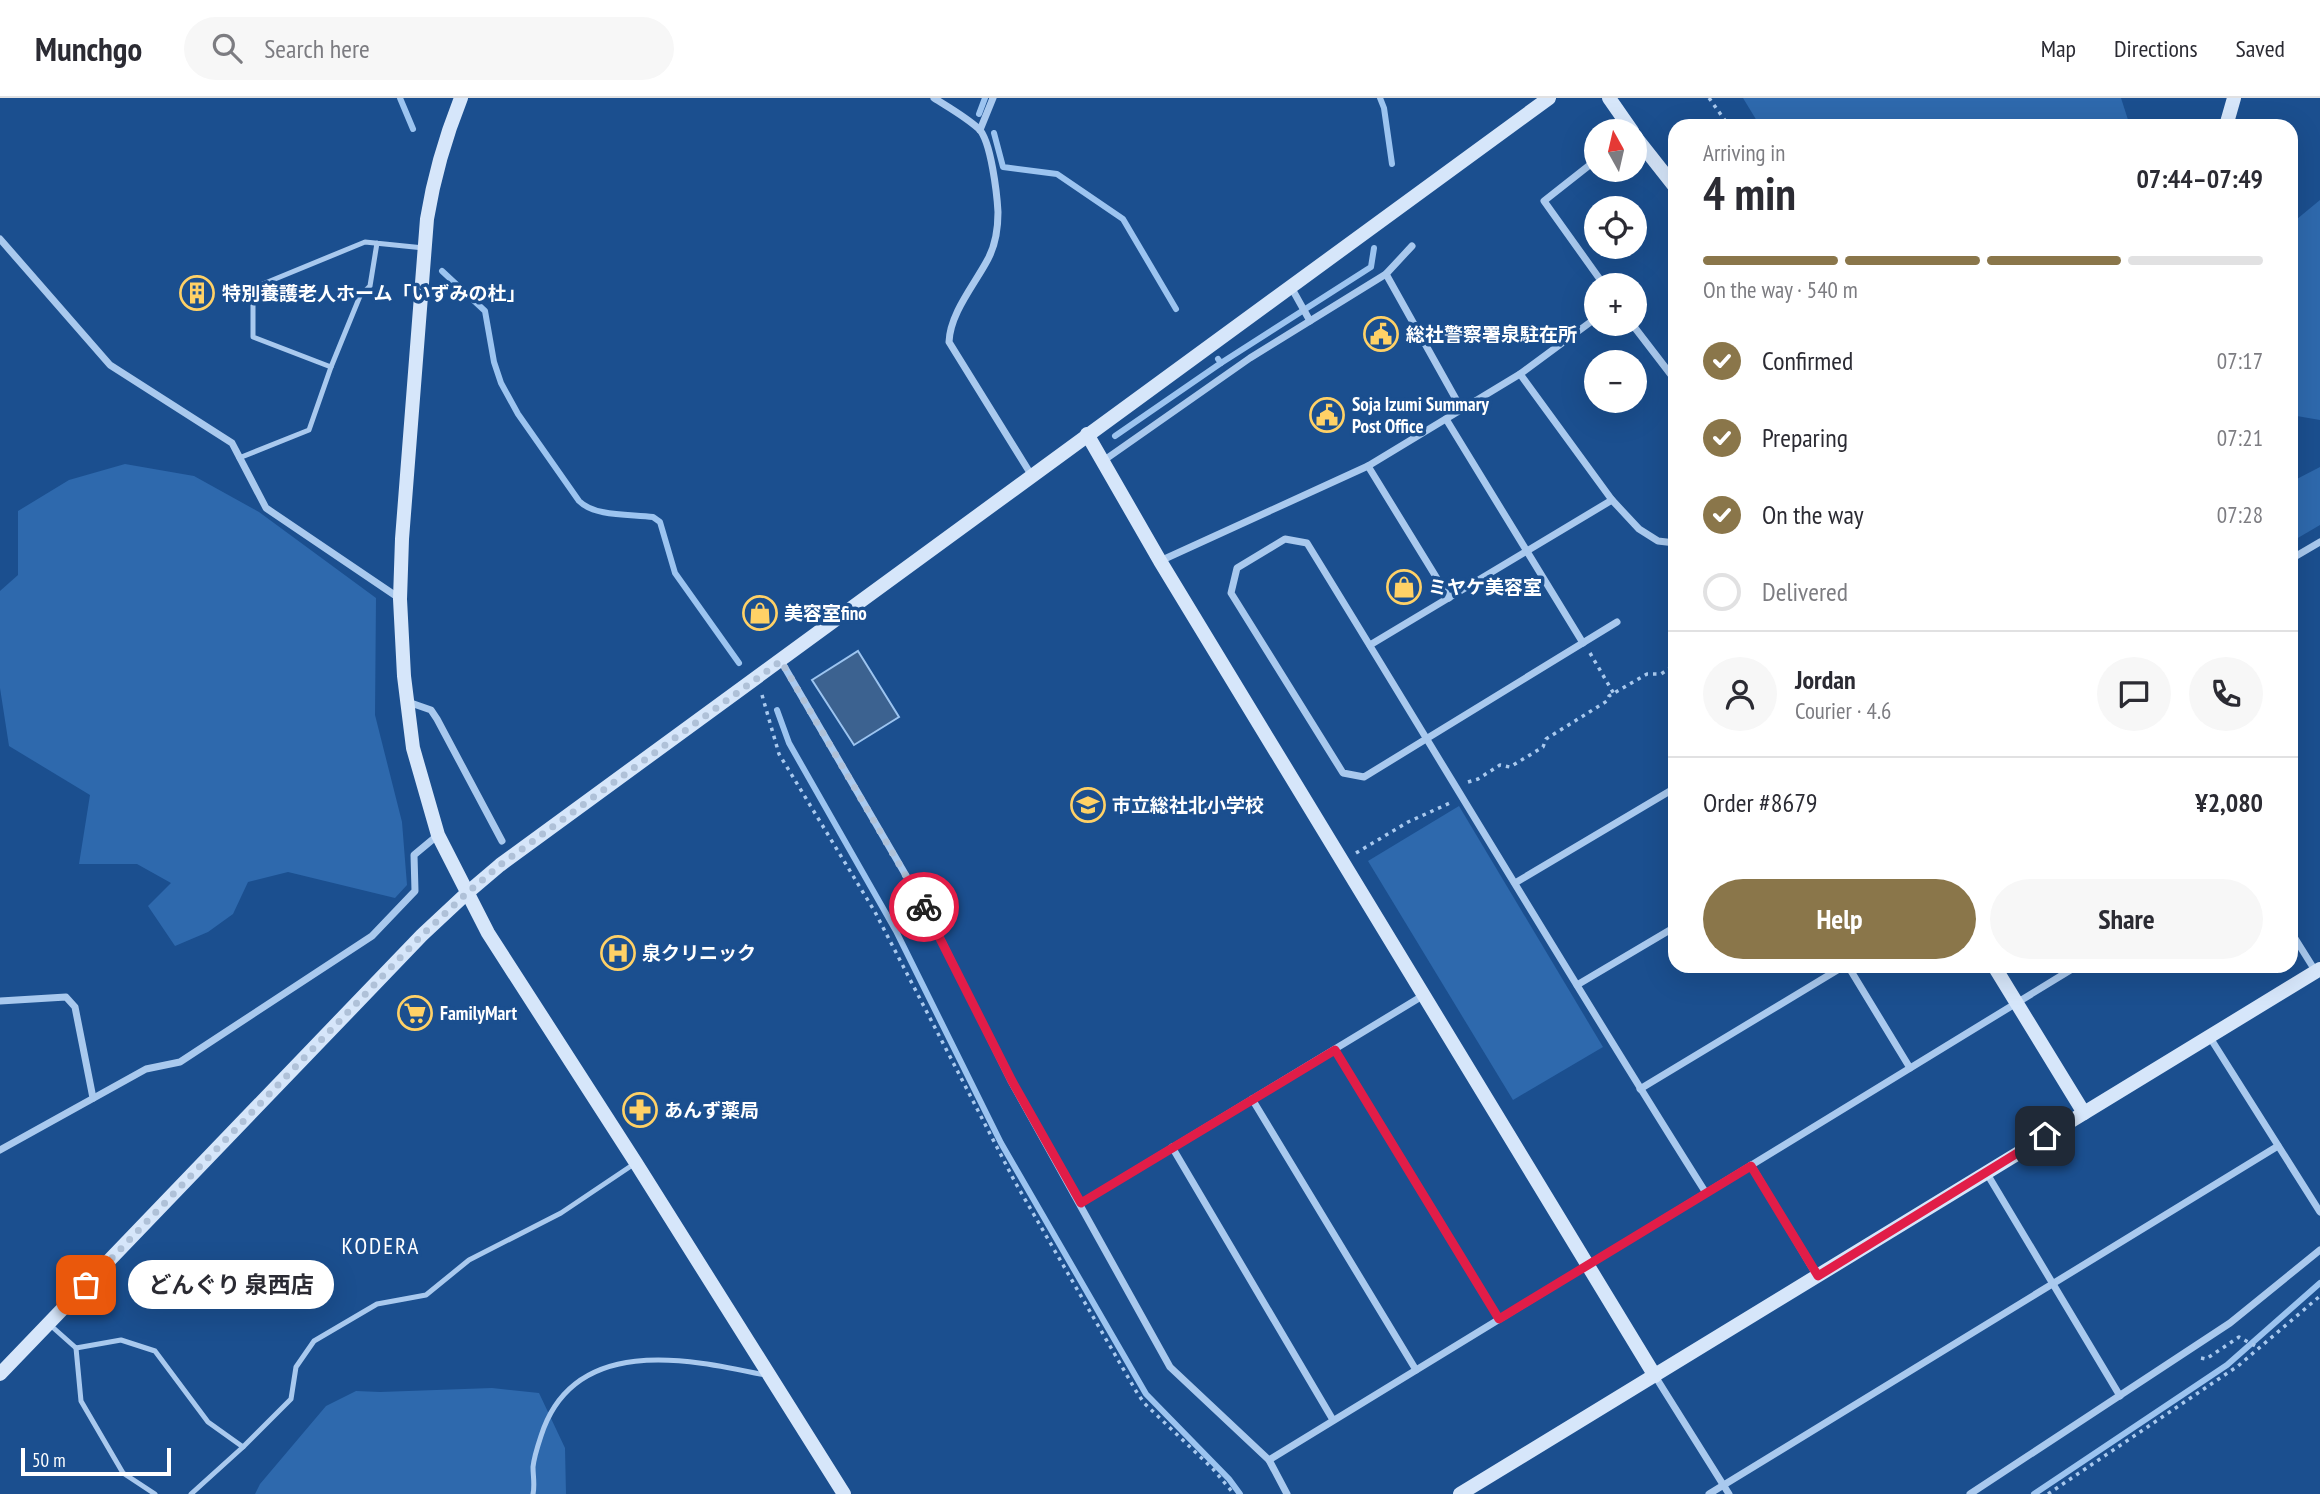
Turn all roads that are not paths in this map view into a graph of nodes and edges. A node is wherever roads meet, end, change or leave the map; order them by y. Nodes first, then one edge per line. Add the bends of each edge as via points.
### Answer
1 (461, 98) edge
2 (934, 98) edge
3 (993, 98) edge
4 (1549, 98) edge
5 (1609, 98) edge
6 (2234, 98) edge
7 (1623, 119) edge
8 (2228, 119) edge
9 (980, 130) junction
10 (1647, 151) edge
11 (1584, 169) edge
12 (1668, 178) edge
13 (0, 239) edge
14 (377, 243) junction
15 (1412, 246) dead end
16 (424, 248) junction
17 (1595, 273) edge
18 (1387, 274) junction
19 (1290, 286) junction
20 (1308, 318) junction
21 (1584, 327) edge
22 (1641, 336) edge
23 (331, 367) junction
24 (1668, 371) edge
25 (1520, 374) junction
26 (1462, 410) junction
27 (1446, 419) junction
28 (1087, 434) junction
29 (239, 458) junction
30 (1102, 461) junction
31 (1368, 466) junction
32 (1032, 475) junction
33 (1612, 500) junction
34 (1668, 542) edge
35 (2320, 542) edge
36 (1527, 551) junction
37 (2298, 555) edge
38 (1160, 561) junction
39 (1449, 598) junction
40 (400, 599) junction
41 (1617, 622) dead end
42 (1583, 643) junction
43 (1370, 645) junction
44 (781, 661) junction
45 (407, 701) junction
46 (1426, 737) junction
47 (1668, 792) edge
48 (438, 835) junction
49 (502, 841) dead end
50 (1515, 883) junction
51 (467, 893) junction
52 (1668, 931) edge
53 (2298, 942) edge
54 (2318, 970) edge
55 (1834, 973) edge
56 (1850, 973) edge
57 (1998, 973) edge
58 (2065, 973) edge
59 (1577, 985) junction
60 (1424, 995) junction
61 (0, 1001) edge
62 (2016, 1003) junction
63 (2209, 1035) junction
64 (1335, 1050) junction
65 (1910, 1068) junction
66 (1640, 1089) junction
67 (93, 1098) junction
68 (1252, 1099) junction
69 (2084, 1113) junction
70 (2278, 1146) junction
71 (1172, 1147) junction
72 (0, 1150) edge
73 (636, 1163) junction
74 (1751, 1166) junction
75 (1986, 1172) junction
76 (1706, 1193) junction
77 (1081, 1203) junction
78 (2320, 1212) edge
79 (2320, 1250) edge
80 (1588, 1265) junction
81 (1818, 1276) junction
82 (2052, 1283) junction
83 (1499, 1319) junction
84 (48, 1324) junction
85 (76, 1348) junction
86 (1416, 1370) junction
87 (0, 1374) edge
88 (1655, 1376) junction
89 (770, 1377) junction
90 (2120, 1396) junction
91 (1333, 1420) junction
92 (243, 1447) junction
93 (1269, 1460) junction
94 (1723, 1485) junction
95 (155, 1494) edge
96 (191, 1494) edge
97 (533, 1494) edge
98 (844, 1494) edge
99 (1287, 1494) edge
100 (1460, 1494) edge
101 (1709, 1494) edge
102 (1728, 1494) edge
103 (1970, 1494) edge

1 - 16 street via 434,178
2 - 9 street
3 - 9 street
4 - 19 street
5 - 7 street
6 - 8 street
9 - 32 street via 996,196 996,236 949,332 949,342
10 - 12 street
11 - 17 street via 1544,201
13 - 29 street via 110,365 232,443
14 - 16 lane
14 - 23 lane via 370,286 360,296
14 - 23 lane via 365,242 253,288 253,337
15 - 18 street
16 - 40 street
18 - 20 street
18 - 26 street
19 - 20 street
19 - 28 street
20 - 30 street
21 - 25 street
22 - 24 street
23 - 29 lane via 309,430
25 - 26 street
25 - 33 street
26 - 27 street
27 - 31 street
27 - 36 street
28 - 30 street
28 - 32 street
29 - 40 street via 266,508
30 - 38 street
31 - 38 street
31 - 39 street
32 - 44 street
33 - 34 street via 1639,529
33 - 36 street
35 - 37 street
36 - 39 street
36 - 42 street
38 - 60 street
39 - 43 street
40 - 45 street
41 - 42 street
42 - 46 street
43 - 46 street
43 - 46 street via 1307,543 1285,539 1237,568 1231,593 1343,773 1364,777
44 - 51 street
44 - 77 street via 929,915 1012,1081
45 - 48 street via 413,748
45 - 49 street via 431,710
46 - 50 street
47 - 50 street
48 - 51 street
48 - 67 street via 414,855 415,891 372,936 180,1062 146,1069
50 - 59 street
51 - 73 street
51 - 84 street
52 - 59 street
53 - 54 street
54 - 63 street
55 - 66 street
56 - 65 street
57 - 62 street
58 - 62 street
59 - 66 street
60 - 64 street
60 - 80 street
61 - 67 street via 66,997 75,1007
62 - 65 street
62 - 69 street
63 - 69 street
63 - 70 street
64 - 68 street
64 - 83 street
65 - 74 street
66 - 76 street
67 - 72 street
68 - 71 street
68 - 86 street
69 - 75 street
70 - 78 street
70 - 82 street
71 - 77 street
71 - 91 street
73 - 89 street
73 - 92 lane via 561,1213 469,1260 426,1296 377,1304 314,1341 296,1367 291,1399
74 - 76 street
74 - 81 street
75 - 81 street
75 - 82 street
76 - 80 street
77 - 93 street via 1170,1367
79 - 90 street via 2230,1323
80 - 83 street
80 - 88 street
81 - 88 street
82 - 90 street
82 - 94 street
83 - 86 street
84 - 85 lane
84 - 87 street
85 - 92 lane via 121,1340 155,1351 208,1422
85 - 95 lane via 81,1401 123,1473
86 - 91 street
88 - 94 street
88 - 100 street
89 - 97 lane via 722,1366 645,1359 611,1365 581,1380 555,1404 533,1466
89 - 98 street
90 - 103 street
91 - 93 street
92 - 96 lane
93 - 99 street
94 - 101 street
94 - 102 street

